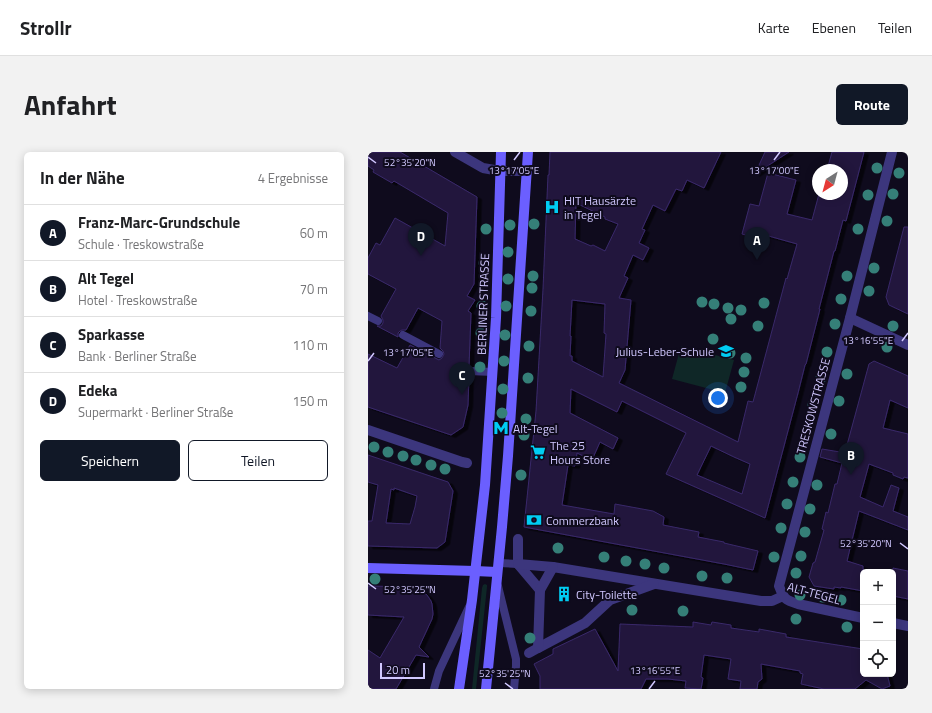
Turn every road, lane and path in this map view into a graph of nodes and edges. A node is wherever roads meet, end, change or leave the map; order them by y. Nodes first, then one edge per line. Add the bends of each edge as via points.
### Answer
1 (455, 152) edge
2 (501, 152) edge
3 (528, 152) edge
4 (892, 152) edge
5 (500, 171) junction
6 (527, 171) junction
7 (368, 316) edge
8 (850, 318) junction
9 (378, 321) dead end
10 (403, 335) dead end
11 (908, 344) edge
12 (439, 354) dead end
13 (469, 371) dead end
14 (493, 372) junction
15 (368, 430) edge
16 (467, 463) dead end
17 (518, 539) dead end
18 (518, 564) junction
19 (553, 567) junction
20 (368, 568) edge
21 (475, 571) junction
22 (498, 572) junction
23 (655, 584) junction
24 (540, 590) junction
25 (783, 596) junction
26 (472, 600) junction
27 (860, 617) edge
28 (896, 624) edge
29 (908, 626) edge
30 (434, 689) edge
31 (459, 689) edge
32 (486, 689) edge
33 (514, 689) edge

1 - 5 street via 483,168
2 - 5 main road, BERLINER STRASSE
3 - 6 main road
4 - 8 street, TRESKOWSTRASSE
5 - 6 street
5 - 14 main road, BERLINER STRASSE
6 - 22 main road
7 - 9 lane
8 - 11 street
8 - 25 street, TRESKOWSTRASSE via 779,586
10 - 12 lane
13 - 14 lane
14 - 21 main road, BERLINER STRASSE
15 - 16 street
17 - 18 street
18 - 19 street, ALT-TEGEL
18 - 22 lane, ALT-TEGEL
18 - 24 street
19 - 23 street, ALT-TEGEL
19 - 24 street
20 - 21 main road
21 - 22 main road
21 - 26 main road, BERLINER STRASSE
22 - 32 main road
22 - 33 lane via 516,658
23 - 24 street via 610,600 586,623 533,650
23 - 25 street, ALT-TEGEL via 761,601 772,601
25 - 27 street, ALT-TEGEL via 788,601 798,604
26 - 30 lane, BERLINER STRASSE via 439,671
26 - 31 main road, BERLINER STRASSE
28 - 29 street

